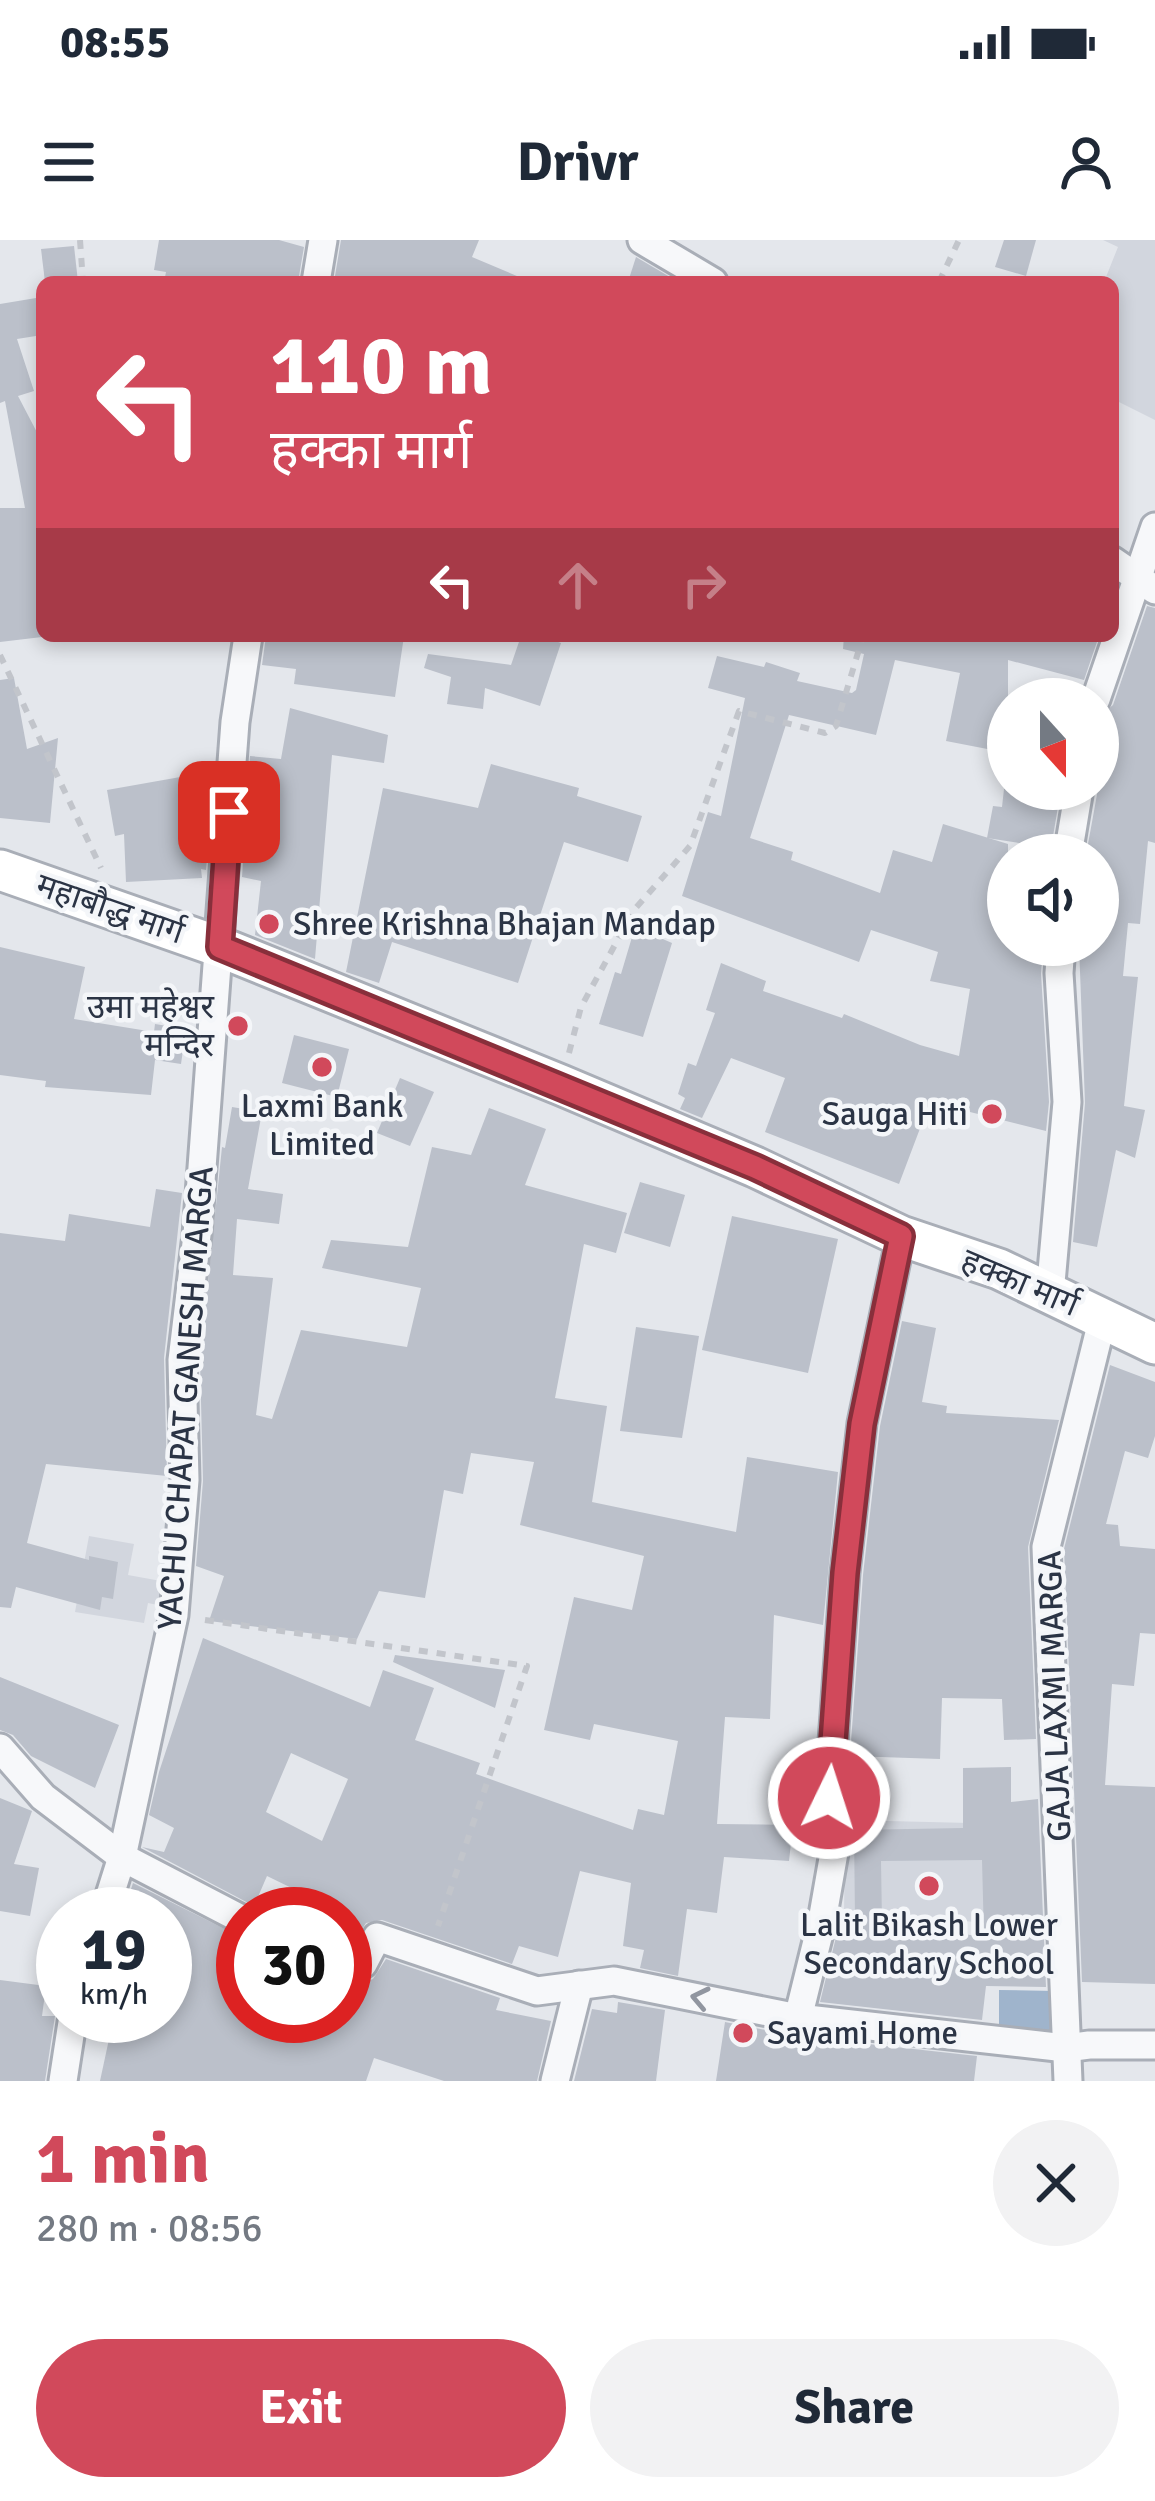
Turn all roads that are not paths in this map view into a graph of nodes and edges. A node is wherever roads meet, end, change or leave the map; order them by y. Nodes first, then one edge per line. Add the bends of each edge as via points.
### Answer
1 (323, 240) edge
2 (642, 240) edge
3 (687, 250) edge
4 (317, 276) edge
5 (707, 276) edge
6 (1155, 527) edge
7 (1119, 564) edge
8 (1146, 584) edge
9 (247, 642) edge
10 (1105, 678) edge
11 (0, 870) edge
12 (220, 947) junction
13 (1060, 966) edge
14 (901, 1236) junction
15 (1050, 1294) junction
16 (1103, 1317) junction
17 (1155, 1344) edge
18 (0, 1748) edge
19 (122, 1857) junction
20 (113, 1887) edge
21 (216, 1906) edge
22 (372, 1946) edge
23 (579, 1985) junction
24 (797, 2018) junction
25 (69, 2043) edge
26 (1155, 2045) edge
27 (1066, 2048) junction
28 (63, 2081) edge
29 (555, 2081) edge
30 (1068, 2081) edge

1 - 4 street
2 - 3 street
3 - 5 street
6 - 8 street
7 - 8 street
8 - 10 street
9 - 12 street, YACHU CHAPAT GANESH MARGA
11 - 12 main road, महाबौद्ध मार्ग
12 - 14 main road, हक्का मार्ग via 755,1167
12 - 19 street, YACHU CHAPAT GANESH MARGA via 182,1360 174,1615
13 - 15 street via 1067,1102
14 - 15 main road, हक्का मार्ग
14 - 24 street via 862,1424 845,1573 829,1798 835,1847
15 - 16 main road, हक्का मार्ग
16 - 17 main road, हक्का मार्ग
16 - 27 street, GAJA LAXMI MARGA via 1046,1547
18 - 19 street via 44,1797
19 - 20 street, YACHU CHAPAT GANESH MARGA
19 - 21 street
22 - 23 street via 377,1936 536,1991
24 -> 23 street via 614,1981
23 - 29 street
24 - 27 street
25 - 28 street
26 - 27 street
27 - 30 street, GAJA LAXMI MARGA

